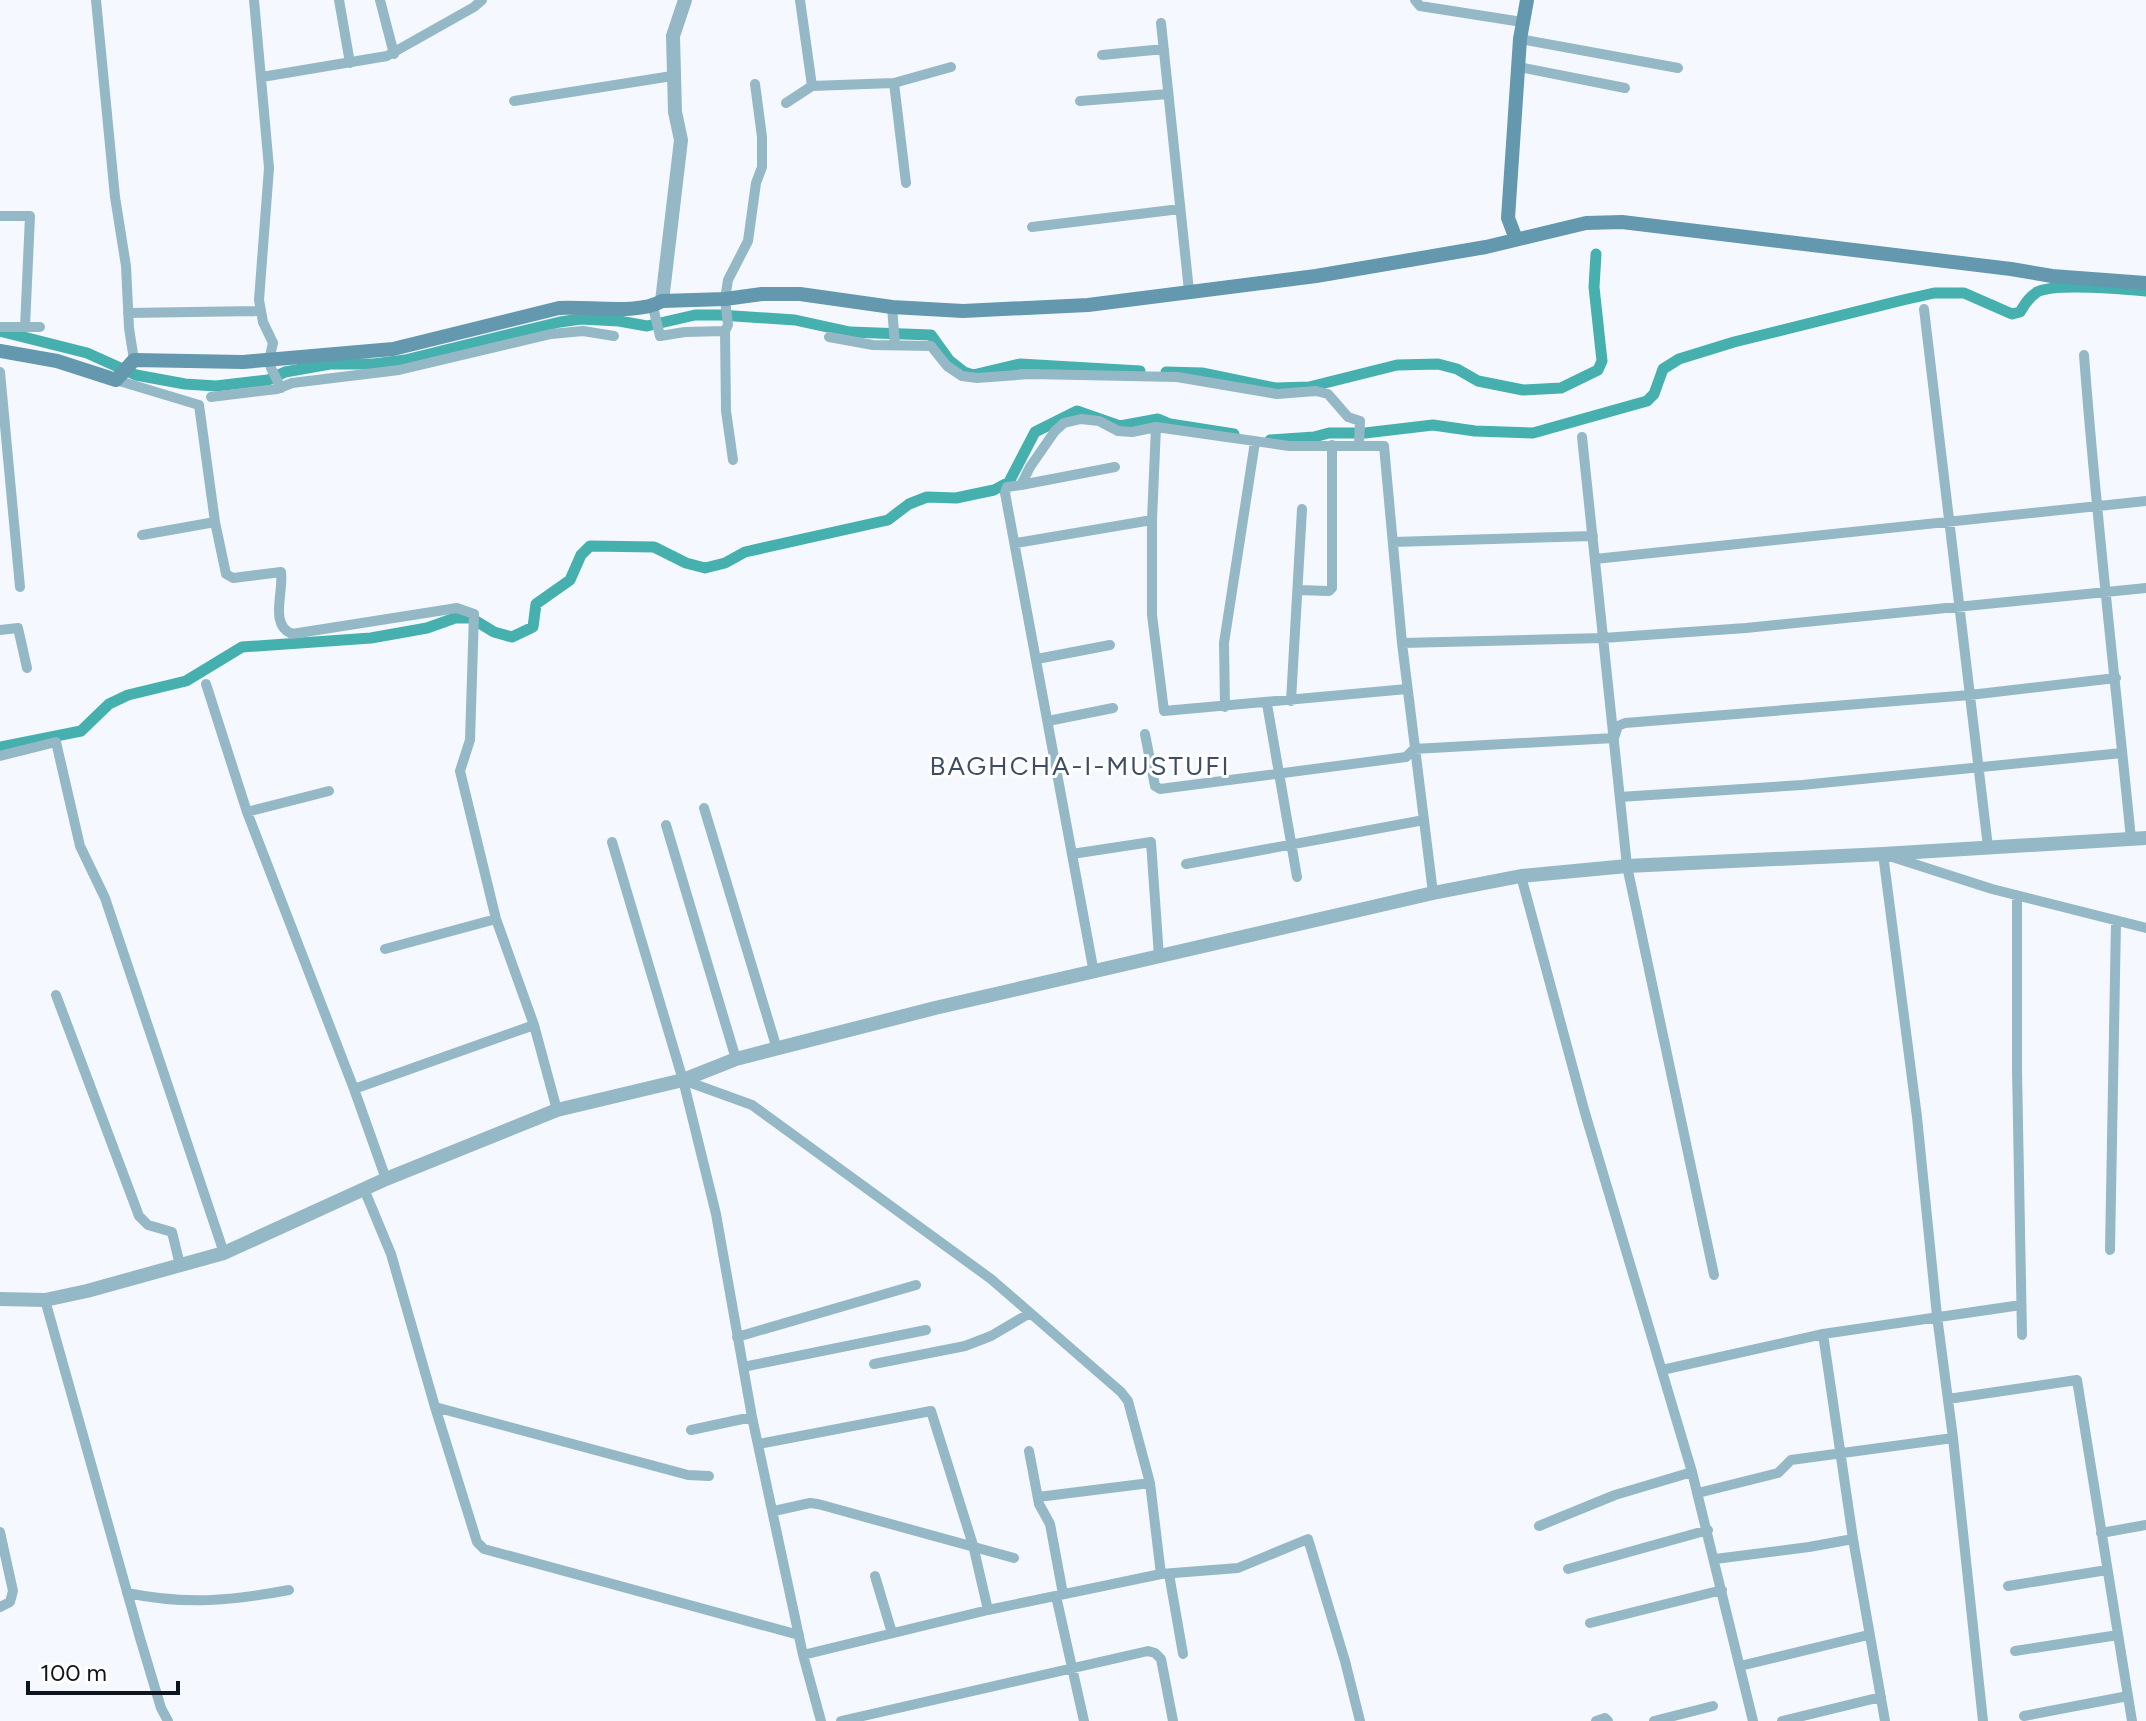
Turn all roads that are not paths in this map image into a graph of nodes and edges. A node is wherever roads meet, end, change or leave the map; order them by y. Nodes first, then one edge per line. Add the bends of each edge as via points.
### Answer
1 (96, 0) edge
2 (254, 0) edge
3 (339, 0) edge
4 (380, 0) edge
5 (482, 0) edge
6 (685, 0) edge
7 (800, 0) edge
8 (1415, 0) edge
9 (1527, 0) edge
10 (1522, 22) junction
11 (1161, 23) dead end
12 (1520, 39) junction
13 (1164, 49) junction
14 (394, 54) junction
15 (1102, 55) dead end
16 (350, 63) junction
17 (951, 67) dead end
18 (1519, 67) junction
19 (1678, 68) dead end
20 (672, 76) junction
21 (262, 77) junction
22 (894, 83) junction
23 (755, 84) dead end
24 (812, 86) junction
25 (1625, 88) dead end
26 (1168, 94) junction
27 (514, 101) dead end
28 (1080, 101) dead end
29 (786, 103) dead end
30 (906, 183) dead end
31 (1180, 209) junction
32 (0, 216) edge
33 (1032, 227) dead end
34 (1516, 239) junction
35 (2146, 283) edge
36 (1189, 291) junction
37 (726, 303) junction
38 (657, 307) junction
39 (892, 307) junction
40 (1924, 309) dead end
41 (261, 311) junction
42 (128, 313) junction
43 (0, 327) edge
44 (25, 327) junction
45 (40, 327) dead end
46 (726, 328) junction
47 (614, 336) dead end
48 (829, 337) dead end
49 (895, 345) junction
50 (0, 351) edge
51 (394, 353) junction
52 (2084, 355) dead end
53 (270, 364) junction
54 (125, 370) junction
55 (399, 370) junction
56 (0, 372) edge
57 (280, 385) junction
58 (211, 397) dead end
59 (1156, 427) junction
60 (1582, 437) dead end
61 (1255, 442) junction
62 (1359, 444) junction
63 (1332, 445) junction
64 (733, 460) dead end
65 (1115, 467) dead end
66 (1021, 485) junction
67 (2146, 501) edge
68 (2096, 506) junction
69 (1302, 509) dead end
70 (1152, 520) junction
71 (215, 522) junction
72 (1949, 523) junction
73 (142, 535) dead end
74 (1593, 536) junction
75 (1393, 542) junction
76 (1016, 543) junction
77 (1595, 559) junction
78 (20, 587) dead end
79 (2146, 588) edge
80 (1298, 590) junction
81 (2104, 592) junction
82 (1959, 607) junction
83 (0, 630) edge
84 (1603, 638) junction
85 (1402, 643) junction
86 (1110, 645) dead end
87 (1037, 659) junction
88 (27, 668) dead end
89 (2116, 678) junction
90 (206, 684) dead end
91 (1407, 689) junction
92 (1970, 695) junction
93 (1291, 701) junction
94 (1267, 704) junction
95 (1225, 707) junction
96 (1113, 708) dead end
97 (1048, 721) junction
98 (1145, 734) dead end
99 (1614, 738) junction
100 (1414, 749) junction
101 (2122, 753) junction
102 (0, 756) edge
103 (1978, 768) junction
104 (1280, 773) junction
105 (329, 791) dead end
106 (1620, 797) junction
107 (704, 808) dead end
108 (247, 812) junction
109 (1424, 820) junction
110 (666, 825) dead end
111 (2138, 838) edge
112 (612, 842) dead end
113 (1291, 844) junction
114 (1988, 847) junction
115 (1072, 854) junction
116 (1883, 854) junction
117 (1186, 864) dead end
118 (1627, 866) junction
119 (1521, 876) junction
120 (1297, 877) dead end
121 (1433, 893) junction
122 (2017, 896) junction
123 (496, 919) junction
124 (2116, 922) junction
125 (2146, 928) edge
126 (385, 949) dead end
127 (1159, 957) junction
128 (1094, 973) junction
129 (56, 995) dead end
130 (534, 1025) junction
131 (777, 1049) junction
132 (736, 1059) junction
133 (683, 1080) junction
134 (354, 1089) junction
135 (557, 1110) junction
136 (386, 1179) junction
137 (364, 1189) junction
138 (2110, 1250) dead end
139 (224, 1253) junction
140 (180, 1265) junction
141 (1714, 1275) dead end
142 (916, 1285) dead end
143 (0, 1299) edge
144 (45, 1300) junction
145 (2021, 1305) junction
146 (1030, 1313) junction
147 (1937, 1316) junction
148 (926, 1330) dead end
149 (1823, 1334) junction
150 (2022, 1335) dead end
151 (737, 1337) junction
152 (874, 1364) dead end
153 (743, 1367) junction
154 (1662, 1370) junction
155 (1948, 1399) junction
156 (435, 1407) junction
157 (752, 1417) junction
158 (691, 1430) dead end
159 (1953, 1438) junction
160 (759, 1444) junction
161 (1029, 1451) dead end
162 (1842, 1453) junction
163 (1692, 1472) junction
164 (709, 1476) dead end
165 (1150, 1483) junction
166 (1698, 1493) junction
167 (1038, 1497) junction
168 (774, 1511) junction
169 (2146, 1525) edge
170 (1539, 1526) dead end
171 (1708, 1530) junction
172 (0, 1532) edge
173 (2101, 1533) junction
174 (1853, 1539) junction
175 (973, 1545) junction
176 (1014, 1558) dead end
177 (1715, 1559) junction
178 (1568, 1569) dead end
179 (2107, 1570) junction
180 (1165, 1574) junction
181 (875, 1576) dead end
182 (2008, 1586) dead end
183 (289, 1590) dead end
184 (1722, 1590) junction
185 (127, 1593) junction
186 (1059, 1595) junction
187 (0, 1607) edge
188 (988, 1610) junction
189 (1590, 1623) dead end
190 (892, 1633) junction
191 (799, 1635) junction
192 (1868, 1635) junction
193 (2118, 1635) junction
194 (2015, 1651) dead end
195 (1183, 1654) dead end
196 (803, 1655) junction
197 (1740, 1666) junction
198 (1071, 1667) junction
199 (2128, 1696) junction
200 (1881, 1697) junction
201 (1713, 1706) dead end
202 (2024, 1716) dead end
203 (1170, 1720) edge
204 (168, 1721) edge
205 (821, 1721) edge
206 (841, 1721) edge
207 (1084, 1721) edge
208 (1360, 1721) edge
209 (1596, 1721) edge
210 (1608, 1721) edge
211 (1654, 1721) edge
212 (1753, 1721) edge
213 (1782, 1721) edge
214 (1885, 1721) edge
215 (1983, 1721) edge
216 (2132, 1721) edge

1 - 42 street
2 - 21 street
3 - 16 street
4 - 14 street
5 - 14 street
6 - 20 street via 673,36
7 - 24 street
8 - 10 street via 1420,6
9 - 10 main road
10 - 12 main road
11 - 13 street
12 - 18 main road
12 - 19 street
13 - 15 street
13 - 26 street
14 - 16 street
16 - 21 street
17 - 22 street
18 - 25 street
18 - 34 main road via 1508,218
20 - 27 street
20 - 38 street via 681,140
21 - 41 street via 269,168
22 - 24 street
22 - 30 street
23 - 37 street via 762,167 748,241 728,280
24 - 29 street
26 - 28 street
26 - 31 street
31 - 33 street
31 - 36 street
32 - 44 street via 30,216
34 - 35 main road via 1586,223 1622,222
34 - 36 main road via 1316,276
36 - 39 main road via 1088,305 963,311
37 - 38 main road
37 - 39 main road via 762,294 800,294
37 - 46 street
38 - 46 street via 660,336
38 - 51 main road via 559,308
39 - 49 street
40 - 72 street
41 - 42 street
41 - 53 street via 273,343
42 - 54 street
43 - 44 street
44 - 45 street
46 - 64 street via 726,411
47 - 55 street via 583,331 551,334
48 - 49 street
49 - 62 street via 931,346 947,366 977,378 1177,377 1277,394 1316,391 1328,394 1348,417 1360,421
50 - 54 main road
51 - 53 main road
51 - 55 street
52 - 68 street
53 - 54 main road
53 - 57 street
54 - 71 street via 199,405
55 - 57 street
56 - 78 street
57 - 58 street
59 - 61 street
59 - 66 street via 1132,432 1099,421 1064,423
59 - 70 street
60 - 74 street
61 - 63 street
61 - 95 street via 1224,643
62 - 63 street
62 - 75 street via 1384,446
63 - 80 street via 1332,588
65 - 66 street
66 - 76 street via 1005,489
67 - 68 street
68 - 72 street
68 - 81 street
69 - 80 street
70 - 76 street
70 - 95 street via 1152,615 1164,711
71 - 73 street
71 - 123 street via 229,578 281,572 278,614 286,632 457,608 474,614 470,740 460,771
72 - 77 street
72 - 82 street
74 - 75 street
74 - 77 street
75 - 85 street
76 - 87 street
77 - 84 street
79 - 81 street
80 - 93 street
81 - 82 street
81 - 89 street
82 - 84 street
82 - 92 street
83 - 88 street via 18,628
84 - 85 street
84 - 99 street
85 - 91 street
86 - 87 street
87 - 97 street
89 - 92 street
89 - 101 street
90 - 108 street
91 - 93 street
91 - 100 street
92 - 99 street via 1625,723
92 - 103 street
93 - 94 street
94 - 95 street
94 - 104 street
96 - 97 street
97 - 115 street
98 - 104 street via 1157,789
99 - 100 street
99 - 106 street
100 - 104 street via 1406,757
100 - 109 street
101 - 103 street
101 - 111 street
102 - 139 street via 56,742 80,846 105,898
103 - 106 street
103 - 114 street
104 - 113 street
105 - 108 street
106 - 118 street
107 - 131 street
108 - 134 street
109 - 113 street
109 - 121 street
110 - 132 street
111 - 114 street
112 - 133 street
113 - 117 street
113 - 120 street
114 - 116 street
115 - 127 street via 1151,842
115 - 128 street
116 - 118 street
116 - 122 street
116 - 147 street
118 - 119 street
118 - 141 street
119 - 121 street
119 - 154 street
121 - 127 street
122 - 124 street
122 - 145 street
123 - 126 street
123 - 130 street
124 - 125 street
124 - 138 street
127 - 128 street
128 - 131 street
129 - 140 street via 139,1216 148,1225 172,1232
130 - 134 street
130 - 135 street
131 - 132 street
132 - 133 street
133 - 135 street
133 - 146 street via 752,1105
133 - 151 street via 716,1214
134 - 136 street
135 - 136 street
136 - 137 street
137 - 139 street
137 - 156 street via 391,1254
139 - 140 street
140 - 144 street
142 - 151 street
143 - 144 street
144 - 185 street
145 - 147 street
145 - 150 street
146 - 152 street via 965,1346
146 - 165 street via 1128,1401
147 - 149 street
147 - 155 street
148 - 153 street
149 - 154 street
149 - 162 street
151 - 153 street
153 - 157 street
154 - 163 street
155 - 159 street
155 - 173 street via 2077,1380
156 - 164 street via 688,1475
156 - 191 street via 477,1542 484,1549
157 - 158 street
157 - 160 street
159 - 162 street
159 - 215 street
160 - 168 street
160 - 175 street via 931,1411
161 - 167 street
162 - 166 street via 1791,1460 1778,1473
162 - 174 street
163 - 166 street
163 - 170 street
165 - 167 street
165 - 180 street
166 - 171 street
167 - 186 street via 1050,1524
168 - 175 street via 818,1504
168 - 191 street
169 - 173 street
171 - 177 street
171 - 178 street
172 - 187 street via 13,1591 10,1602
173 - 179 street
174 - 177 street
174 - 192 street
175 - 176 street
175 - 188 street
177 - 184 street
179 - 182 street
179 - 193 street
180 - 186 street
180 - 195 street
180 - 208 street via 1238,1568 1308,1539
181 - 190 street
183 - 185 street via 208,1601 164,1601
184 - 189 street
184 - 197 street
185 - 204 street
186 - 188 street
186 - 198 street
188 - 190 street
190 - 196 street
191 - 196 street
192 - 197 street
192 - 200 street
193 - 194 street
193 - 199 street
196 - 205 street
197 - 212 street
198 - 203 street via 1155,1653 1161,1659
198 - 206 street
198 - 207 street
199 - 202 street
199 - 216 street
200 - 213 street
200 - 214 street
201 - 211 street
209 - 210 street

